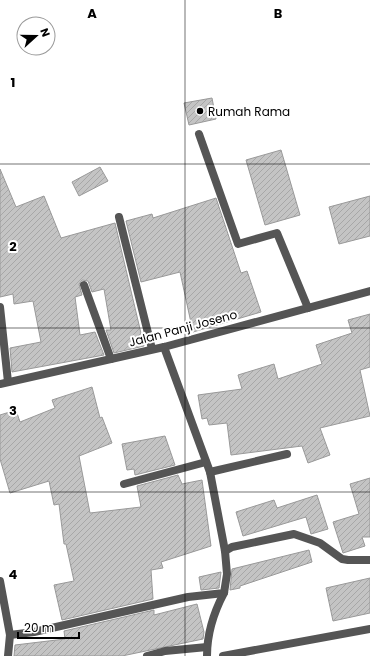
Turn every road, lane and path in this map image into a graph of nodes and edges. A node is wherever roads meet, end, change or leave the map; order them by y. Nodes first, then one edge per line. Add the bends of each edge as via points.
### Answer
1 (199, 134) dead end
2 (119, 218) dead end
3 (84, 285) dead end
4 (370, 291) edge
5 (0, 306) edge
6 (308, 308) junction
7 (164, 347) junction
8 (152, 349) junction
9 (110, 359) junction
10 (4, 383) edge
11 (287, 454) dead end
12 (206, 462) junction
13 (210, 472) junction
14 (124, 484) dead end
15 (225, 551) junction
16 (370, 560) edge
17 (0, 581) edge
18 (224, 592) junction
19 (370, 629) edge
20 (10, 635) junction
21 (207, 647) junction
22 (8, 656) edge
23 (148, 656) edge
24 (207, 656) edge
25 (223, 656) edge

1 - 6 street via 238,244 276,233
2 - 8 street
3 - 9 street
4 - 6 street, Jalan Panji Joseno
5 - 10 street
6 - 7 street, Jalan Panji Joseno
7 - 8 street, Jalan Panji Joseno
7 - 12 street
8 - 9 street, Jalan Panji Joseno
9 - 10 street, Jalan Panji Joseno
11 - 13 street
12 - 13 street
12 - 14 street
13 - 15 street
15 - 16 street via 232,547 294,534 320,543 342,559
15 - 18 street via 227,574
17 - 20 street
18 - 20 street via 188,597 34,632
18 - 21 street via 213,618
19 - 25 street
20 - 22 street
21 - 23 street via 179,649
21 - 24 street

